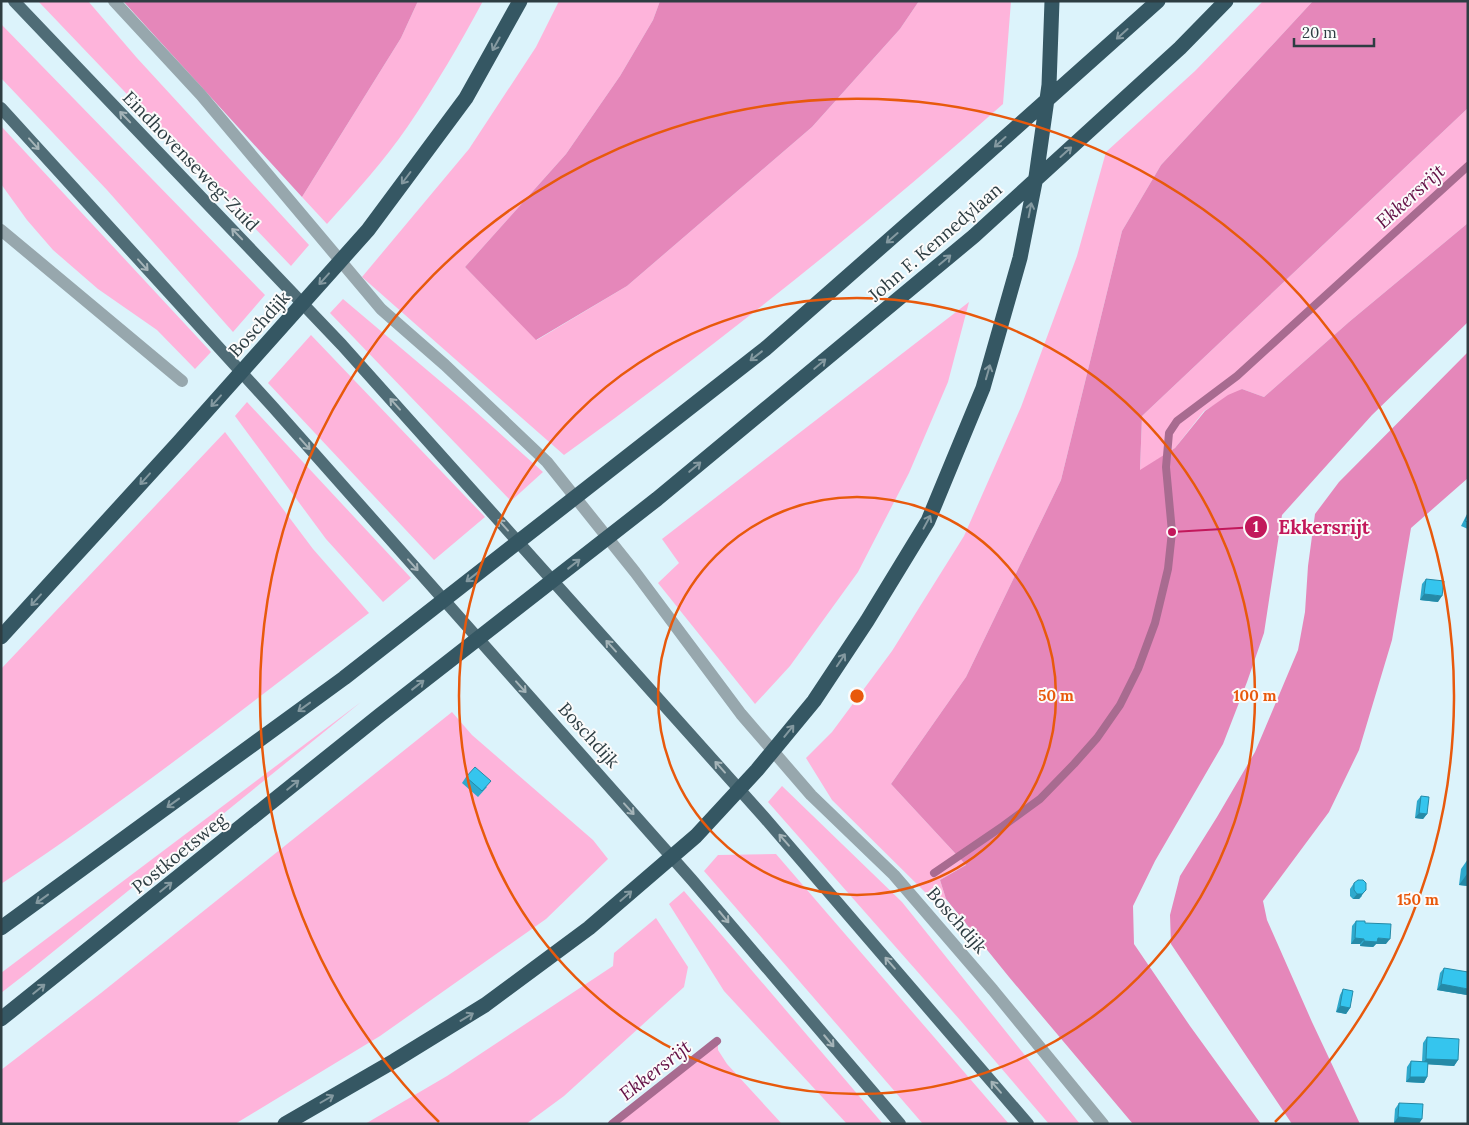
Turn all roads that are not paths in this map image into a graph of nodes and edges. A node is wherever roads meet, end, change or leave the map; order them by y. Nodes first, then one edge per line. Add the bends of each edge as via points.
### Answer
1 (14, 1) edge
2 (114, 1) edge
3 (520, 1) edge
4 (1052, 1) edge
5 (1158, 1) edge
6 (1226, 1) edge
7 (1, 108) edge
8 (1, 230) edge
9 (182, 381) dead end
10 (1, 637) edge
11 (380, 715) joint
12 (1, 928) edge
13 (1, 1019) edge
14 (284, 1124) edge
15 (900, 1124) edge
16 (1028, 1124) edge
17 (1103, 1124) edge

16 -> 1 main road, Eindhovenseweg-Zuid via 764,817 342,345
2 - 17 street, Boschdijk via 201,95 381,309 547,462 636,572 741,714 811,795 894,875
3 -> 10 highway, Boschdijk via 466,98 368,230
14 -> 4 highway via 485,1005 589,928 696,836 814,701 928,521 983,388 1020,258 1036,177 1048,85
5 -> 12 highway, John F. Kennedylaan via 765,349 344,678
11 -> 6 highway, John F. Kennedylaan via 657,498 974,236 1180,48
7 -> 15 main road, Boschdijk via 273,407 692,880
8 - 9 street
13 -> 11 highway, Postkoetsweg

